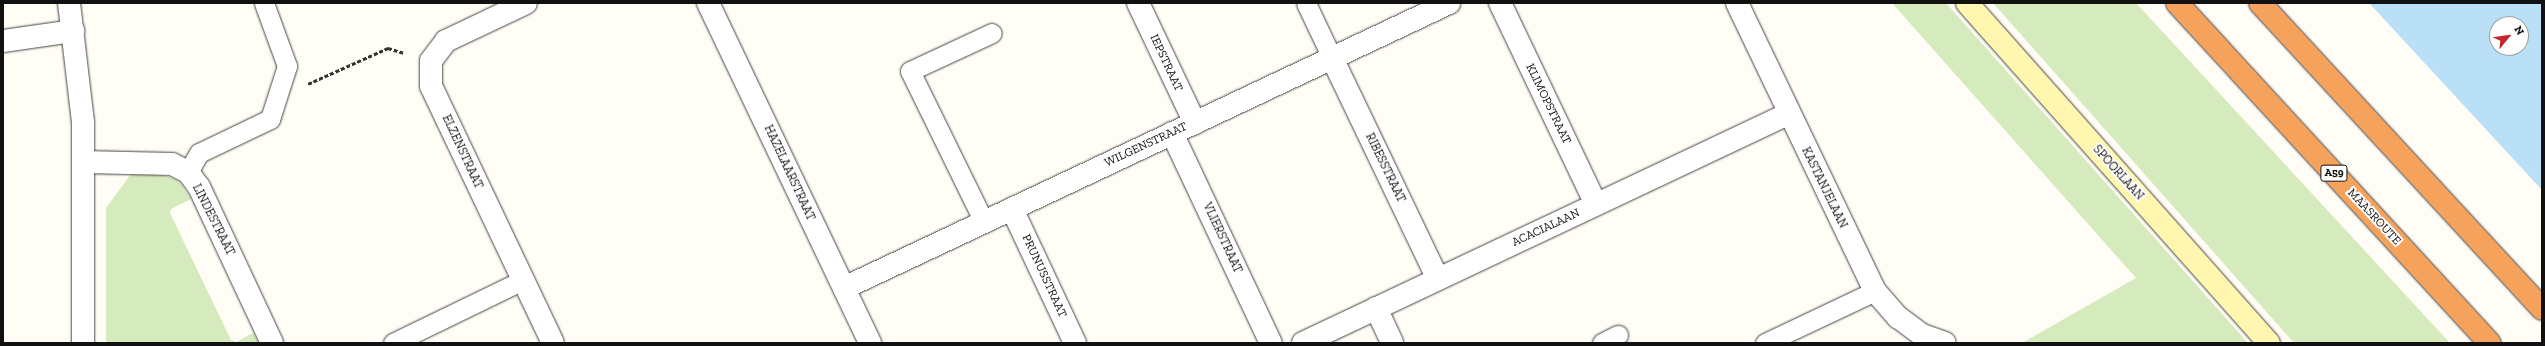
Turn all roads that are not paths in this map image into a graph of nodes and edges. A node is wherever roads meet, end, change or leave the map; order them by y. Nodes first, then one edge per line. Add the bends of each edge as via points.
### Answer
1 (69, 3) edge
2 (264, 3) edge
3 (526, 3) edge
4 (708, 3) edge
5 (1138, 3) edge
6 (1306, 3) edge
7 (1449, 3) edge
8 (1500, 3) edge
9 (1737, 3) edge
10 (1967, 3) edge
11 (2177, 3) edge
12 (2260, 3) edge
13 (73, 31) junction
14 (992, 33) dead end
15 (3, 41) edge
16 (1332, 58) junction
17 (1788, 114) junction
18 (1195, 123) junction
19 (1172, 133) junction
20 (83, 162) junction
21 (188, 172) junction
22 (1596, 204) junction
23 (1012, 209) junction
24 (984, 222) junction
25 (1438, 279) junction
26 (523, 280) junction
27 (844, 288) junction
28 (1874, 291) junction
29 (1376, 308) junction
30 (2542, 309) edge
31 (1921, 339) edge
32 (82, 343) edge
33 (272, 343) edge
34 (393, 343) edge
35 (552, 343) edge
36 (870, 343) edge
37 (1075, 343) edge
38 (1271, 343) edge
39 (1303, 343) edge
40 (1392, 343) edge
41 (1766, 343) edge
42 (1945, 343) edge
43 (2269, 343) edge
44 (2490, 343) edge

1 - 13 street
2 - 21 lane via 287,66 270,119 199,153
3 - 26 street, ELZENSTRAAT via 446,41 431,61 431,86
4 - 27 street, HAZELAARSTRAAT
5 - 18 street, IEPSTRAAT
6 - 16 lane
7 - 16 street, WILGENSTRAAT
8 - 22 street, KLIMOPSTRAAT
9 - 17 street, KASTANJELAAN
10 - 43 main road, SPOORLAAN
11 - 44 highway, MAASROUTE / A59
12 - 30 highway
13 - 15 street
13 - 20 street via 80,87
14 - 24 lane via 910,71
16 - 18 street, WILGENSTRAAT
16 - 25 street, RIBESSTRAAT
17 - 22 street, ACACIALAAN
17 - 28 street, KASTANJELAAN
18 - 19 street, WILGENSTRAAT
19 - 23 street, WILGENSTRAAT
19 - 38 street, VLIERSTRAAT
20 - 21 street, LINDESTRAAT via 172,164
20 - 32 street
21 - 33 street, LINDESTRAAT via 199,187
22 - 25 street, ACACIALAAN
23 - 24 street, WILGENSTRAAT
23 - 37 street, PRUNUSSTRAAT
24 - 27 street, WILGENSTRAAT
25 - 29 street, ACACIALAAN
26 - 34 lane
26 - 35 street, ELZENSTRAAT
27 - 36 street, HAZELAARSTRAAT
28 - 31 street, KASTANJELAAN
28 - 41 lane
29 - 39 street, ACACIALAAN
29 - 40 street
31 - 42 street, KASTANJELAAN

